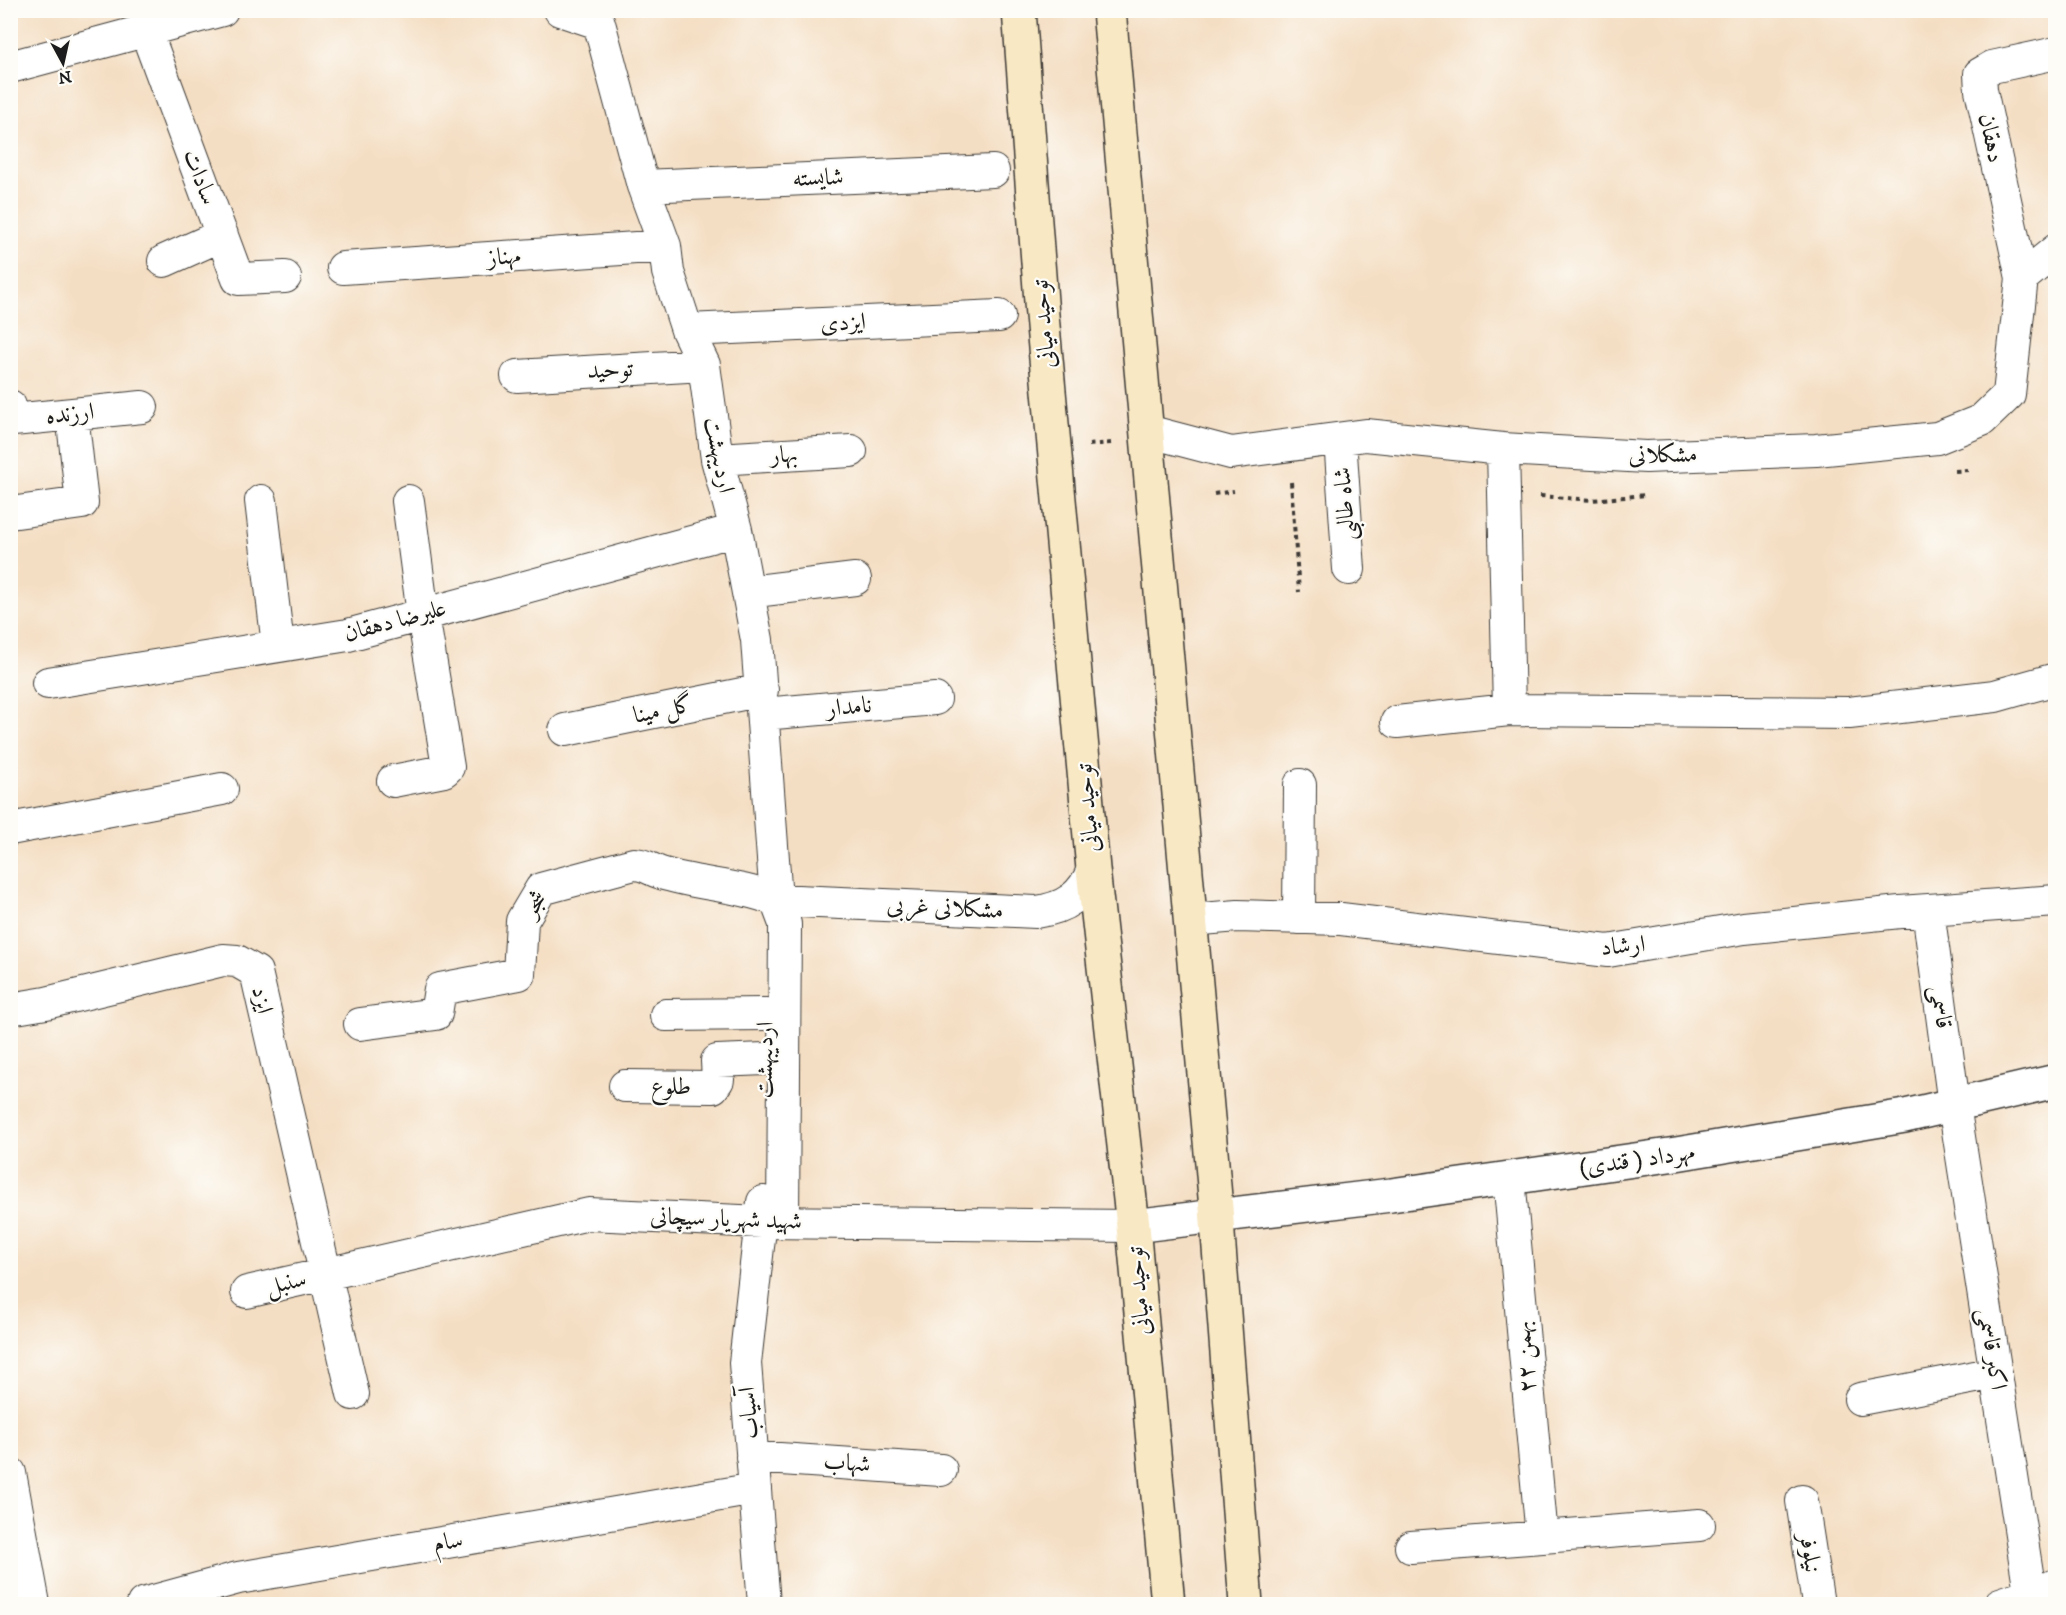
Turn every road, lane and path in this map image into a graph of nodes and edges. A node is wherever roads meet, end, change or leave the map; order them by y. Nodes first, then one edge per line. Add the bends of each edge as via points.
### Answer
1 (222, 10) edge
2 (560, 10) edge
3 (1019, 10) edge
4 (1109, 10) edge
5 (602, 17) edge
6 (146, 31) junction
7 (2055, 52) edge
8 (10, 67) edge
9 (993, 171) dead end
10 (643, 186) junction
11 (222, 235) junction
12 (665, 246) junction
13 (2055, 250) edge
14 (164, 261) dead end
15 (343, 268) dead end
16 (285, 277) dead end
17 (2022, 278) junction
18 (999, 316) dead end
19 (687, 330) junction
20 (704, 365) junction
21 (516, 376) dead end
22 (10, 406) edge
23 (141, 407) dead end
24 (72, 414) junction
25 (1147, 435) junction
26 (1340, 439) junction
27 (1055, 449) junction
28 (1503, 449) junction
29 (850, 451) dead end
30 (717, 459) junction
31 (1291, 482) dead end
32 (261, 501) dead end
33 (408, 501) dead end
34 (10, 513) edge
35 (736, 530) junction
36 (1349, 569) dead end
37 (855, 579) dead end
38 (748, 592) junction
39 (1299, 592) dead end
40 (423, 615) junction
41 (278, 646) junction
42 (2055, 679) edge
43 (48, 683) dead end
44 (935, 699) dead end
45 (763, 702) junction
46 (1509, 710) junction
47 (1398, 722) dead end
48 (565, 730) dead end
49 (393, 781) dead end
50 (1300, 784) dead end
51 (222, 789) dead end
52 (10, 829) edge
53 (1093, 869) junction
54 (776, 900) junction
55 (2055, 901) edge
56 (1928, 910) junction
57 (1299, 918) junction
58 (1190, 921) junction
59 (10, 1009) edge
60 (765, 1014) junction
61 (666, 1015) dead end
62 (360, 1024) dead end
63 (765, 1059) junction
64 (2055, 1081) edge
65 (625, 1086) dead end
66 (1954, 1105) junction
67 (1509, 1178) junction
68 (1215, 1217) junction
69 (773, 1222) junction
70 (1133, 1226) junction
71 (326, 1274) junction
72 (247, 1293) dead end
73 (1996, 1373) junction
74 (353, 1394) dead end
75 (1860, 1399) dead end
76 (752, 1456) junction
77 (941, 1470) dead end
78 (10, 1473) edge
79 (755, 1490) junction
80 (1802, 1500) dead end
81 (1700, 1524) dead end
82 (1542, 1537) junction
83 (1411, 1547) dead end
84 (2043, 1588) edge
85 (34, 1605) edge
86 (143, 1605) edge
87 (764, 1605) edge
88 (1168, 1605) edge
89 (1246, 1605) edge
90 (1818, 1605) edge
91 (2000, 1605) edge

1 - 6 street
2 - 5 street
3 - 27 main road, توحید میانی
4 - 25 main road
5 - 10 street, اردیبهشت
6 - 8 street
6 - 11 street, سادات
7 - 17 street, دهقان via 1992,67 1980,74
9 - 10 street, شایسته
10 - 12 street, اردیبهشت
11 - 14 street
11 - 16 street, سادات via 238,279
12 - 15 street, مهناز
12 - 19 street, اردیبهشت via 668,272
13 - 17 street
17 - 28 street, مشکلانی via 2009,394 1982,420 1937,438 1816,450 1646,457
18 - 19 street, ایزدی
19 - 20 street, اردیبهشت
20 - 21 street, توحید
20 - 30 street, اردیبهشت
22 - 24 street, ارزنده via 13,420
23 - 24 street, ارزنده
24 - 34 street via 82,503
25 - 26 street, مشکلانی via 1231,453
25 - 27 path
25 - 58 main road
26 - 28 street, مشکلانی via 1366,435
26 - 36 street, شاه طالبی
27 - 53 main road, توحید میانی
28 - 46 street
29 - 30 street, بهار
30 - 35 street, اردیبهشت
31 - 39 path
32 - 41 street
33 - 40 street
35 - 38 street, اردیبهشت
35 - 40 street, علیرضا دهقان
37 - 38 street
38 - 45 street, اردیبهشت
40 - 41 street, علیرضا دهقان via 348,635
40 - 49 street via 448,767
41 - 43 street, علیرضا دهقان
42 - 46 street via 1995,696 1849,713
44 - 45 street, نامدار
45 - 48 street, گل مینا
45 - 54 street, اردیبهشت
46 - 47 street
50 - 57 street
51 - 52 street
53 - 54 street, مشکلانی غربی via 1087,886 1073,900 1056,909 1036,912
53 - 70 main road, توحید میانی
54 - 60 street, اردیبهشت via 768,923
54 - 62 street, شجر via 754,891 660,873 638,864 545,887 522,921 519,974 440,989 436,1014
54 - 69 street, اردیبهشت via 785,924
55 - 56 street, ارشاد
56 - 57 street, ارشاد via 1744,928 1608,951 1341,919
56 - 66 street, قاسمی
57 - 58 street, ارشاد via 1238,916
58 - 68 main road
59 - 71 street, ایزد via 223,960 256,972
60 - 61 street
60 - 63 street, اردیبهشت
63 - 65 street, طلوع via 717,1060 718,1080 713,1087
63 - 69 street, اردیبهشت
64 - 66 street, مهرداد ( قندی)
66 - 67 street, مهرداد ( قندی) via 1687,1153
66 - 73 street, اکبر قاسمی
67 - 68 street, مهرداد ( قندی)
67 - 82 street, ۲۲ بهمن
68 - 70 street, مهرداد ( قندی)
68 - 89 main road
69 - 70 street, شهید شهریار سیچانی
69 - 71 street, شهید شهریار سیچانی via 589,1214
69 - 76 street, آسیاب via 745,1363
70 - 88 main road, توحید میانی
71 - 72 street, سنبل
71 - 74 street
73 - 75 street
73 - 84 street, اکبر قاسمی
76 - 77 street, شهاب
76 - 79 street, آسیاب
78 - 85 street
79 - 86 street, سام via 238,1578
79 - 87 street, آسیاب
80 - 90 street, نیلوفر
81 - 82 street
82 - 83 street
84 - 91 street

